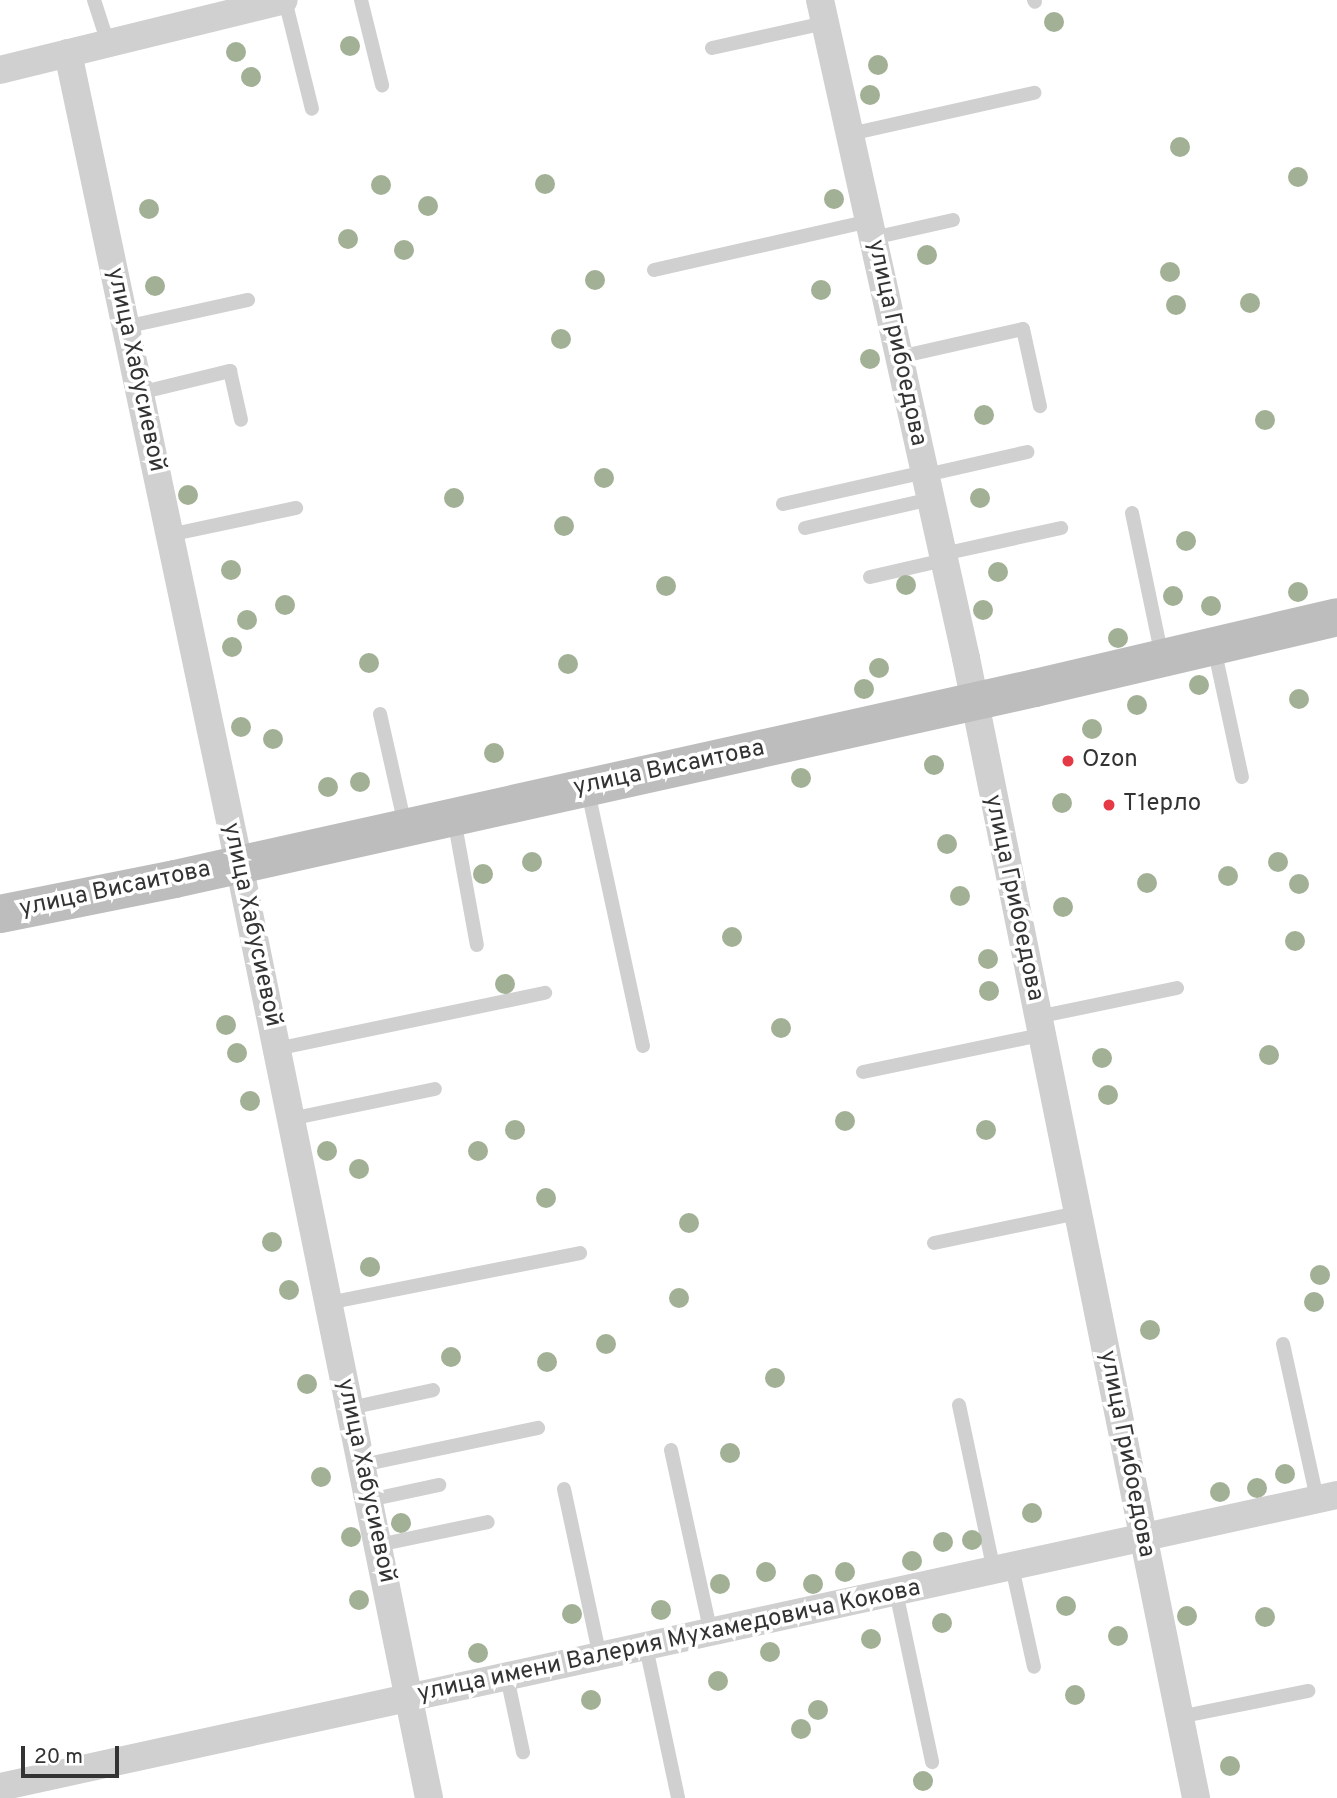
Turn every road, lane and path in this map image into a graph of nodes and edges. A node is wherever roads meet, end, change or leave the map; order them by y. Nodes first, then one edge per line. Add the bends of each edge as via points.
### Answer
1 (94, 0) edge
2 (285, 0) edge
3 (361, 0) edge
4 (822, 11) edge
5 (108, 43) junction
6 (712, 48) dead end
7 (68, 53) junction
8 (0, 70) edge
9 (382, 85) dead end
10 (1034, 93) dead end
11 (312, 108) dead end
12 (850, 134) junction
13 (953, 220) dead end
14 (871, 230) junction
15 (654, 270) dead end
16 (248, 300) dead end
17 (125, 327) junction
18 (899, 357) junction
19 (139, 393) junction
20 (1040, 406) dead end
21 (241, 420) dead end
22 (1027, 452) dead end
23 (927, 482) junction
24 (783, 504) dead end
25 (296, 508) dead end
26 (1132, 513) dead end
27 (805, 528) dead end
28 (1061, 528) dead end
29 (169, 535) junction
30 (944, 557) junction
31 (870, 577) dead end
32 (1337, 617) edge
33 (1214, 647) junction
34 (1162, 659) junction
35 (973, 701) junction
36 (380, 714) dead end
37 (1242, 776) dead end
38 (587, 787) junction
39 (453, 816) junction
40 (405, 827) junction
41 (239, 864) junction
42 (0, 914) edge
43 (477, 945) dead end
44 (1177, 988) dead end
45 (545, 993) dead end
46 (1039, 1026) junction
47 (643, 1046) dead end
48 (276, 1049) junction
49 (863, 1072) dead end
50 (435, 1089) dead end
51 (290, 1119) junction
52 (1077, 1213) junction
53 (934, 1243) dead end
54 (580, 1253) dead end
55 (328, 1303) junction
56 (1283, 1345) dead end
57 (433, 1390) dead end
58 (959, 1405) dead end
59 (350, 1408) junction
60 (538, 1428) dead end
61 (671, 1450) dead end
62 (362, 1465) junction
63 (439, 1485) dead end
64 (564, 1489) dead end
65 (1327, 1497) edge
66 (369, 1500) junction
67 (488, 1522) dead end
68 (1143, 1539) junction
69 (378, 1545) junction
70 (1003, 1569) junction
71 (896, 1592) junction
72 (711, 1633) junction
73 (646, 1647) junction
74 (600, 1657) junction
75 (1034, 1667) dead end
76 (507, 1677) junction
77 (1308, 1691) dead end
78 (409, 1698) junction
79 (1179, 1717) junction
80 (523, 1752) dead end
81 (932, 1762) dead end
82 (0, 1787) edge
83 (429, 1798) edge
84 (678, 1798) edge
85 (1196, 1798) edge

1 - 5 lane
2 - 5 street
2 - 11 lane
3 - 9 lane
4 - 6 lane
4 - 12 street, улица Грибоедова
5 - 7 street
7 - 8 street
7 - 17 street, улица Хабусиевой
10 - 12 lane
12 - 14 street, улица Грибоедова
13 - 14 lane
14 - 15 lane
14 - 18 street, улица Грибоедова
16 - 17 lane
17 - 19 street, улица Хабусиевой
18 - 20 lane via 1023,329
18 - 23 street, улица Грибоедова
19 - 21 lane via 230,371
19 - 29 street, улица Хабусиевой
22 - 23 lane
23 - 24 lane
23 - 27 lane
23 - 30 street, улица Грибоедова
25 - 29 lane
26 - 34 lane
28 - 30 lane
29 - 41 street, улица Хабусиевой
30 - 31 lane
30 - 35 street, улица Грибоедова
32 - 33 main road, улица Висаитова
33 - 34 main road, улица Висаитова
33 - 37 lane
34 - 35 main road, улица Висаитова
35 - 38 main road, улица Висаитова
35 - 46 street, улица Грибоедова
36 - 40 lane
38 - 39 main road, улица Висаитова
38 - 47 lane
39 - 40 main road, улица Висаитова
39 - 43 lane
40 - 41 main road, улица Висаитова
41 - 42 main road, улица Висаитова
41 - 48 street, улица Хабусиевой
44 - 46 lane
45 - 48 lane
46 - 49 lane
46 - 52 street, улица Грибоедова
48 - 51 street, улица Хабусиевой
50 - 51 lane
51 - 55 street, улица Хабусиевой
52 - 53 lane
52 - 68 street, улица Грибоедова
54 - 55 lane
55 - 59 street, улица Хабусиевой
56 - 65 lane
57 - 59 lane
58 - 70 lane
59 - 62 street, улица Хабусиевой
60 - 62 lane
61 - 72 lane
62 - 66 street, улица Хабусиевой
63 - 66 lane
64 - 74 lane
65 - 68 street, улица имени Валерия Мухамедовича Кокова
66 - 69 street, улица Хабусиевой
67 - 69 lane
68 - 70 street, улица имени Валерия Мухамедовича Кокова
68 - 79 street, улица Грибоедова
69 - 78 street, улица Хабусиевой
70 - 71 street, улица имени Валерия Мухамедовича Кокова
70 - 75 lane
71 - 72 street, улица имени Валерия Мухамедовича Кокова
71 - 81 lane
72 - 73 street, улица имени Валерия Мухамедовича Кокова
73 - 74 street, улица имени Валерия Мухамедовича Кокова
73 - 84 lane
74 - 76 street, улица имени Валерия Мухамедовича Кокова
76 - 78 street, улица имени Валерия Мухамедовича Кокова
76 - 80 lane
77 - 79 lane
78 - 82 street, улица имени Валерия Мухамедовича Кокова
78 - 83 street, улица Хабусиевой
79 - 85 street, улица Грибоедова

